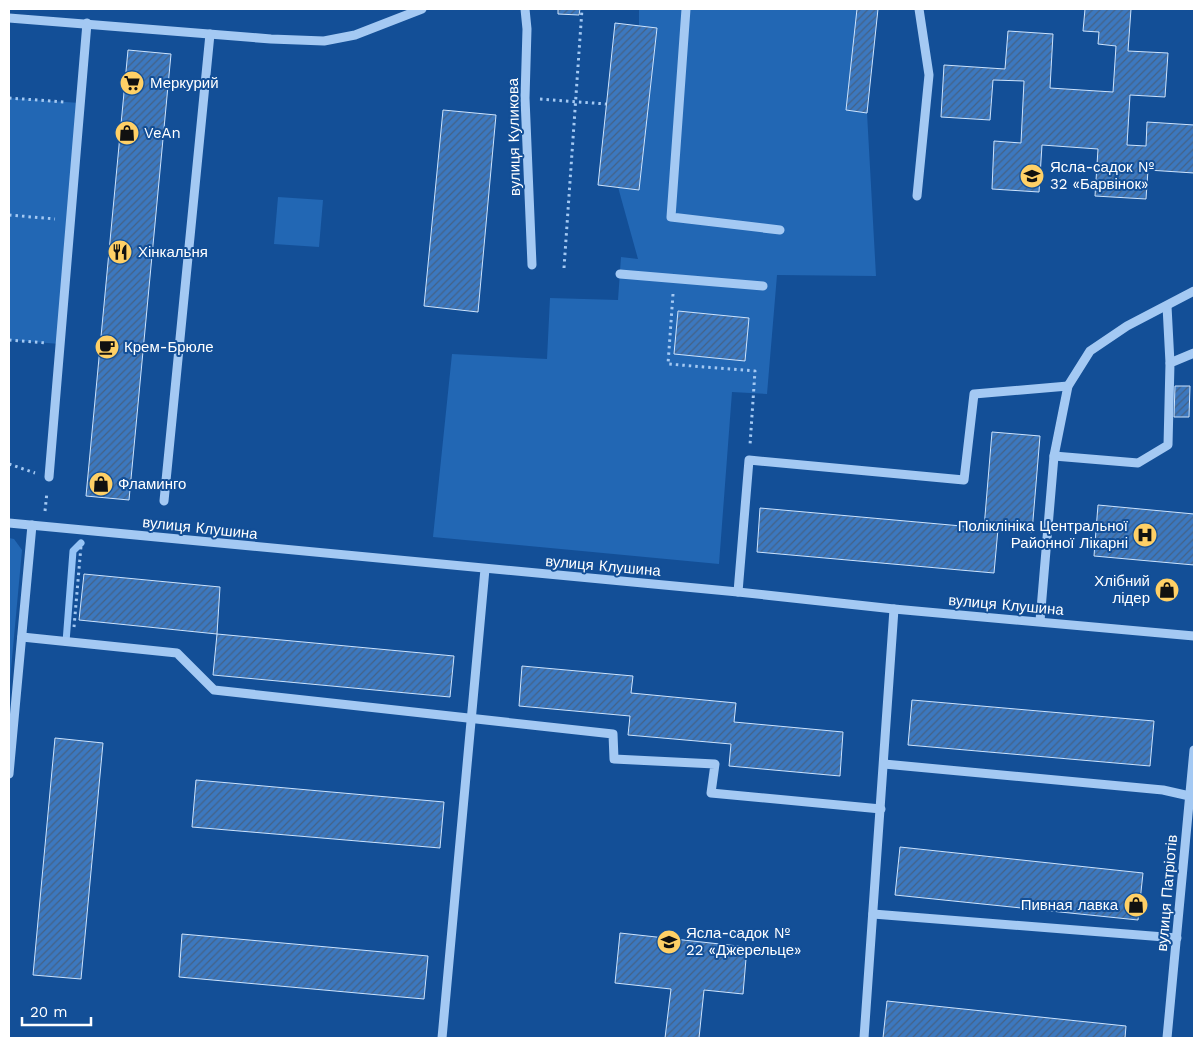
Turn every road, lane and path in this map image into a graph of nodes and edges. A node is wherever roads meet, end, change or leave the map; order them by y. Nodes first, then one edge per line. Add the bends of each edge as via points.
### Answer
1 (422, 9) edge
2 (525, 9) edge
3 (582, 9) edge
4 (686, 9) edge
5 (919, 9) edge
6 (9, 18) edge
7 (87, 23) junction
8 (210, 34) junction
9 (9, 98) edge
10 (525, 98) junction
11 (576, 102) junction
12 (80, 104) junction
13 (606, 104) dead end
14 (917, 196) dead end
15 (9, 215) edge
16 (70, 220) junction
17 (780, 230) dead end
18 (532, 265) dead end
19 (564, 268) dead end
20 (620, 274) dead end
21 (675, 278) junction
22 (763, 286) dead end
23 (1194, 292) edge
24 (1168, 306) junction
25 (9, 340) edge
26 (60, 344) junction
27 (1194, 353) edge
28 (1170, 363) junction
29 (1068, 386) junction
30 (1054, 456) junction
31 (749, 460) junction
32 (9, 464) edge
33 (48, 478) junction
34 (164, 501) dead end
35 (9, 523) edge
36 (32, 525) junction
37 (43, 526) junction
38 (82, 543) dead end
39 (485, 569) junction
40 (738, 592) junction
41 (894, 609) junction
42 (1040, 621) junction
43 (1194, 636) edge
44 (22, 637) junction
45 (72, 642) junction
46 (471, 719) junction
47 (1194, 750) edge
48 (884, 764) junction
49 (9, 774) edge
50 (1192, 797) edge
51 (880, 809) junction
52 (873, 914) junction
53 (1177, 938) junction
54 (442, 1038) edge
55 (864, 1038) edge
56 (1167, 1038) edge

1 - 8 street via 355,35 324,42
2 - 10 street, вулиця Куликова
3 - 11 path
4 - 17 street via 671,217
5 - 14 street via 929,75
6 - 7 street
7 - 8 street
7 - 12 street
8 - 34 street
9 - 12 path
10 - 11 path
10 - 18 street, вулиця Куликова
11 - 13 path
11 - 19 path
12 - 16 street
15 - 16 path
16 - 26 street
20 - 21 street
21 - 22 street
21 - 31 path via 668,364 755,371
23 - 24 street
24 - 28 street
24 - 29 street via 1127,326 1090,351
25 - 26 path
26 - 33 street
27 - 28 street
28 - 30 street via 1168,444 1138,463
29 - 30 street
29 - 31 street via 974,394 964,480
30 - 42 street
31 - 40 street
32 - 33 path
33 - 37 path
35 - 36 street, вулиця Клушина
36 - 37 street, вулиця Клушина
36 - 44 street
37 - 39 street, вулиця Клушина
38 - 45 path
39 - 40 street, вулиця Клушина
39 - 46 street
40 - 41 street, вулиця Клушина
41 - 42 street, вулиця Клушина
41 - 48 street
42 - 43 street, вулиця Клушина
44 - 45 street
44 - 49 street
45 - 46 street via 176,653 214,690
46 - 51 street via 613,734 614,759 715,764 711,793
46 - 54 street
47 - 50 street, вулиця Патріотів
48 - 50 street via 1163,790
48 - 51 street
50 - 53 street, вулиця Патріотів
51 - 52 street
52 - 53 street
52 - 55 street
53 - 56 street, вулиця Патріотів

